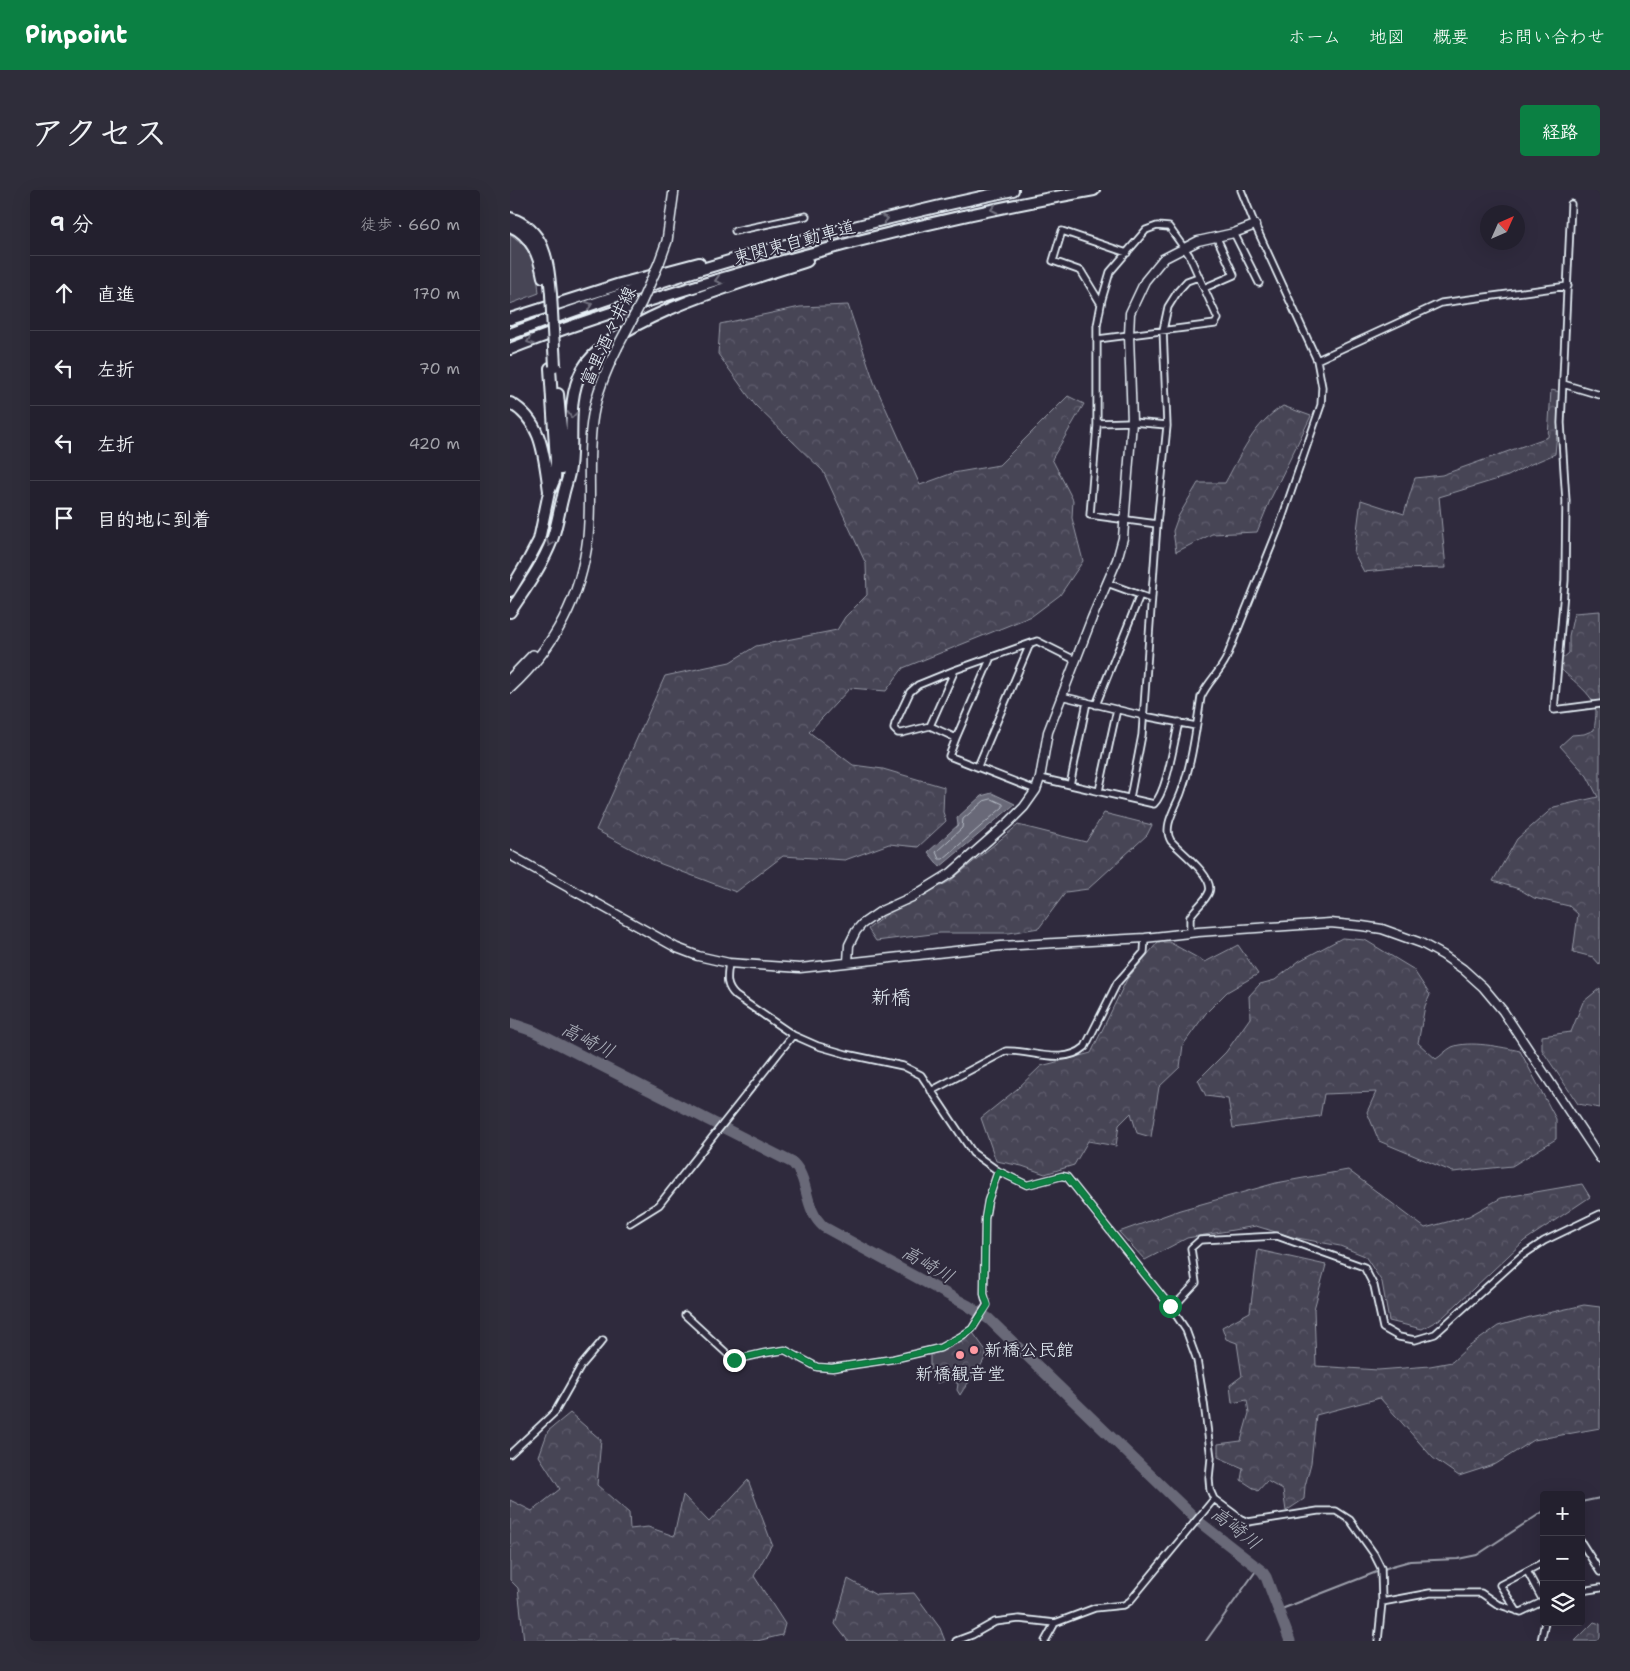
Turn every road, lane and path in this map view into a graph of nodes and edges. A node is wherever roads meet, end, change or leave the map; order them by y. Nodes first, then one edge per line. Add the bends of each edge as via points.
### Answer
1 (674, 190) edge
2 (1014, 190) edge
3 (1094, 190) edge
4 (1241, 190) edge
5 (1570, 204) dead end
6 (806, 216) dead end
7 (510, 218) edge
8 (1255, 225) junction
9 (510, 226) edge
10 (736, 231) dead end
11 (1234, 233) junction
12 (883, 235) junction
13 (1216, 236) junction
14 (1185, 247) junction
15 (771, 249) junction
16 (1126, 253) junction
17 (1198, 277) junction
18 (1259, 283) dead end
19 (1568, 286) junction
20 (1204, 288) junction
21 (548, 297) junction
22 (1101, 304) junction
23 (510, 319) edge
24 (1163, 330) junction
25 (510, 334) edge
26 (1129, 335) junction
27 (1098, 339) junction
28 (510, 349) edge
29 (1317, 360) junction
30 (553, 367) junction
31 (1563, 384) junction
32 (1600, 395) edge
33 (510, 403) edge
34 (1132, 422) junction
35 (1097, 423) junction
36 (1167, 425) junction
37 (549, 492) junction
38 (563, 496) junction
39 (1125, 520) junction
40 (1157, 524) junction
41 (1107, 583) junction
42 (576, 588) junction
43 (510, 591) edge
44 (1140, 595) junction
45 (1151, 599) junction
46 (510, 612) edge
47 (1030, 644) junction
48 (991, 657) junction
49 (1075, 660) junction
50 (955, 670) junction
51 (510, 679) edge
52 (510, 688) edge
53 (1061, 696) junction
54 (1086, 702) junction
55 (1096, 704) junction
56 (1600, 704) edge
57 (1117, 709) junction
58 (1144, 716) junction
59 (1179, 722) junction
60 (930, 726) junction
61 (1196, 726) junction
62 (956, 738) junction
63 (978, 766) junction
64 (1040, 778) junction
65 (1070, 785) junction
66 (1036, 790) junction
67 (1100, 791) junction
68 (1130, 798) junction
69 (510, 856) edge
70 (1190, 933) junction
71 (1145, 938) junction
72 (848, 962) junction
73 (729, 963) junction
74 (793, 1035) junction
75 (931, 1091) junction
76 (1600, 1158) edge
77 (998, 1171) junction
78 (1600, 1214) edge
79 (630, 1223) dead end
80 (1170, 1306) junction
81 (685, 1316) dead end
82 (603, 1340) dead end
83 (510, 1454) edge
84 (1214, 1499) junction
85 (1585, 1548) edge
86 (1540, 1564) edge
87 (1527, 1571) junction
88 (1600, 1572) edge
89 (1600, 1588) edge
90 (1585, 1590) edge
91 (1540, 1594) edge
92 (1382, 1602) junction
93 (1540, 1603) edge
94 (1517, 1611) junction
95 (1055, 1623) junction
96 (1544, 1626) edge
97 (956, 1641) edge
98 (1045, 1641) edge
99 (1378, 1641) edge
100 (1541, 1641) edge

1 - 42 main road, 富里酒々井線, bridge via 666,241 659,262 600,384 593,418 588,536
15 -> 2 highway, 東関東自動車道 via 878,220
3 -> 12 highway, 東関東自動車道
4 - 8 street
5 - 19 street
6 - 10 street
7 - 21 highway via 528,228 539,240 547,258
8 - 11 street
8 - 29 street
9 - 21 highway via 535,248
11 - 13 street
11 - 18 street
12 -> 28 highway, 東関東自動車道 via 666,295
12 -> 38 highway via 669,310 641,322 599,349 582,370 577,384 571,417 570,466
13 - 14 street
13 - 20 street via 1234,275
14 - 16 street via 1169,227 1152,226
14 - 17 street
14 - 26 street via 1163,259 1145,282 1130,313
15 - 23 highway via 620,284
25 -> 15 highway, 東関東自動車道 via 662,281
16 - 22 street via 1110,272
16 - 22 street via 1062,231 1053,261 1082,271
17 - 20 street
17 - 24 street via 1187,281 1178,291 1168,307
19 - 29 street via 1441,303
19 - 31 street
20 - 24 street via 1218,319 1215,324
21 - 30 highway
22 - 27 street
24 - 26 street
24 - 36 street
26 - 27 street
26 - 34 street
27 - 35 street
29 - 61 street via 1322,387 1321,405 1306,451 1226,659 1204,692
30 - 37 highway via 556,461 555,478
30 - 38 highway via 563,450
31 - 32 street
31 - 56 street via 1565,580 1554,710
33 - 37 highway via 527,417 539,435
34 - 35 street
34 - 36 street
34 - 39 street
35 - 39 street via 1090,516
36 - 40 street
37 - 43 highway via 539,540
38 -> 46 highway via 548,550
39 - 40 street
39 - 41 street via 1121,545
40 - 45 street
41 - 44 street
41 - 49 street
42 - 51 main road, 富里酒々井線 via 543,644
42 - 52 main road, 富里酒々井線 via 569,610 553,638
44 - 45 street
44 - 55 street
45 - 58 street
47 - 48 street
47 - 49 street via 1037,641
47 - 63 street
48 - 50 street
48 - 62 street
49 - 53 street
50 - 60 street
50 - 60 street via 918,685 910,692 894,729 902,733
53 - 54 street
53 - 64 street via 1048,732
54 - 55 street
54 - 65 street
55 - 57 street
57 - 58 street
57 - 67 street
58 - 59 street
58 - 68 street
59 - 61 street
59 - 68 street via 1158,800 1154,804
60 - 62 street
61 - 70 street via 1186,780 1167,833 1170,841 1200,869 1210,885 1206,897 1190,917
62 - 63 street via 949,756
63 - 66 street
64 - 65 street
64 - 66 street
65 - 67 street
66 - 72 street via 1024,807 951,873 862,924 849,945
67 - 68 street
69 - 73 street via 677,948
70 - 71 street
70 - 76 street via 1330,923 1382,929 1443,955 1474,979 1495,1001
71 - 72 street via 1001,946
71 - 75 street via 1144,952 1117,984 1085,1047 1078,1053 1051,1057 1006,1051
72 - 73 street via 800,968
73 - 74 street via 727,985 732,993
74 - 75 street via 846,1054 903,1066 921,1075
74 - 79 street via 659,1205
75 - 77 street via 973,1153
77 - 80 street via 1027,1185 1067,1177
77 - 81 street via 985,1218 984,1294 988,1305 972,1329 940,1348 832,1368 817,1367 785,1350 734,1360
78 - 80 street via 1544,1241 1520,1257 1435,1334 1415,1340 1399,1337 1382,1328 1374,1286 1364,1268 1277,1236 1200,1240 1191,1248 1196,1283
80 - 84 street via 1186,1330 1196,1360 1211,1458 1209,1485
82 - 83 street via 581,1366 555,1412
84 - 92 street via 1248,1522 1318,1510 1345,1515 1381,1568
84 - 95 street via 1130,1601 1119,1606 1095,1608
85 - 88 street
86 - 87 street
87 - 91 street
87 - 94 street via 1500,1585
89 - 90 street
92 - 94 street via 1430,1594 1481,1593 1497,1604
92 - 99 street
93 - 94 street
95 - 97 street via 1018,1619 995,1622
95 - 98 street
96 - 100 street

